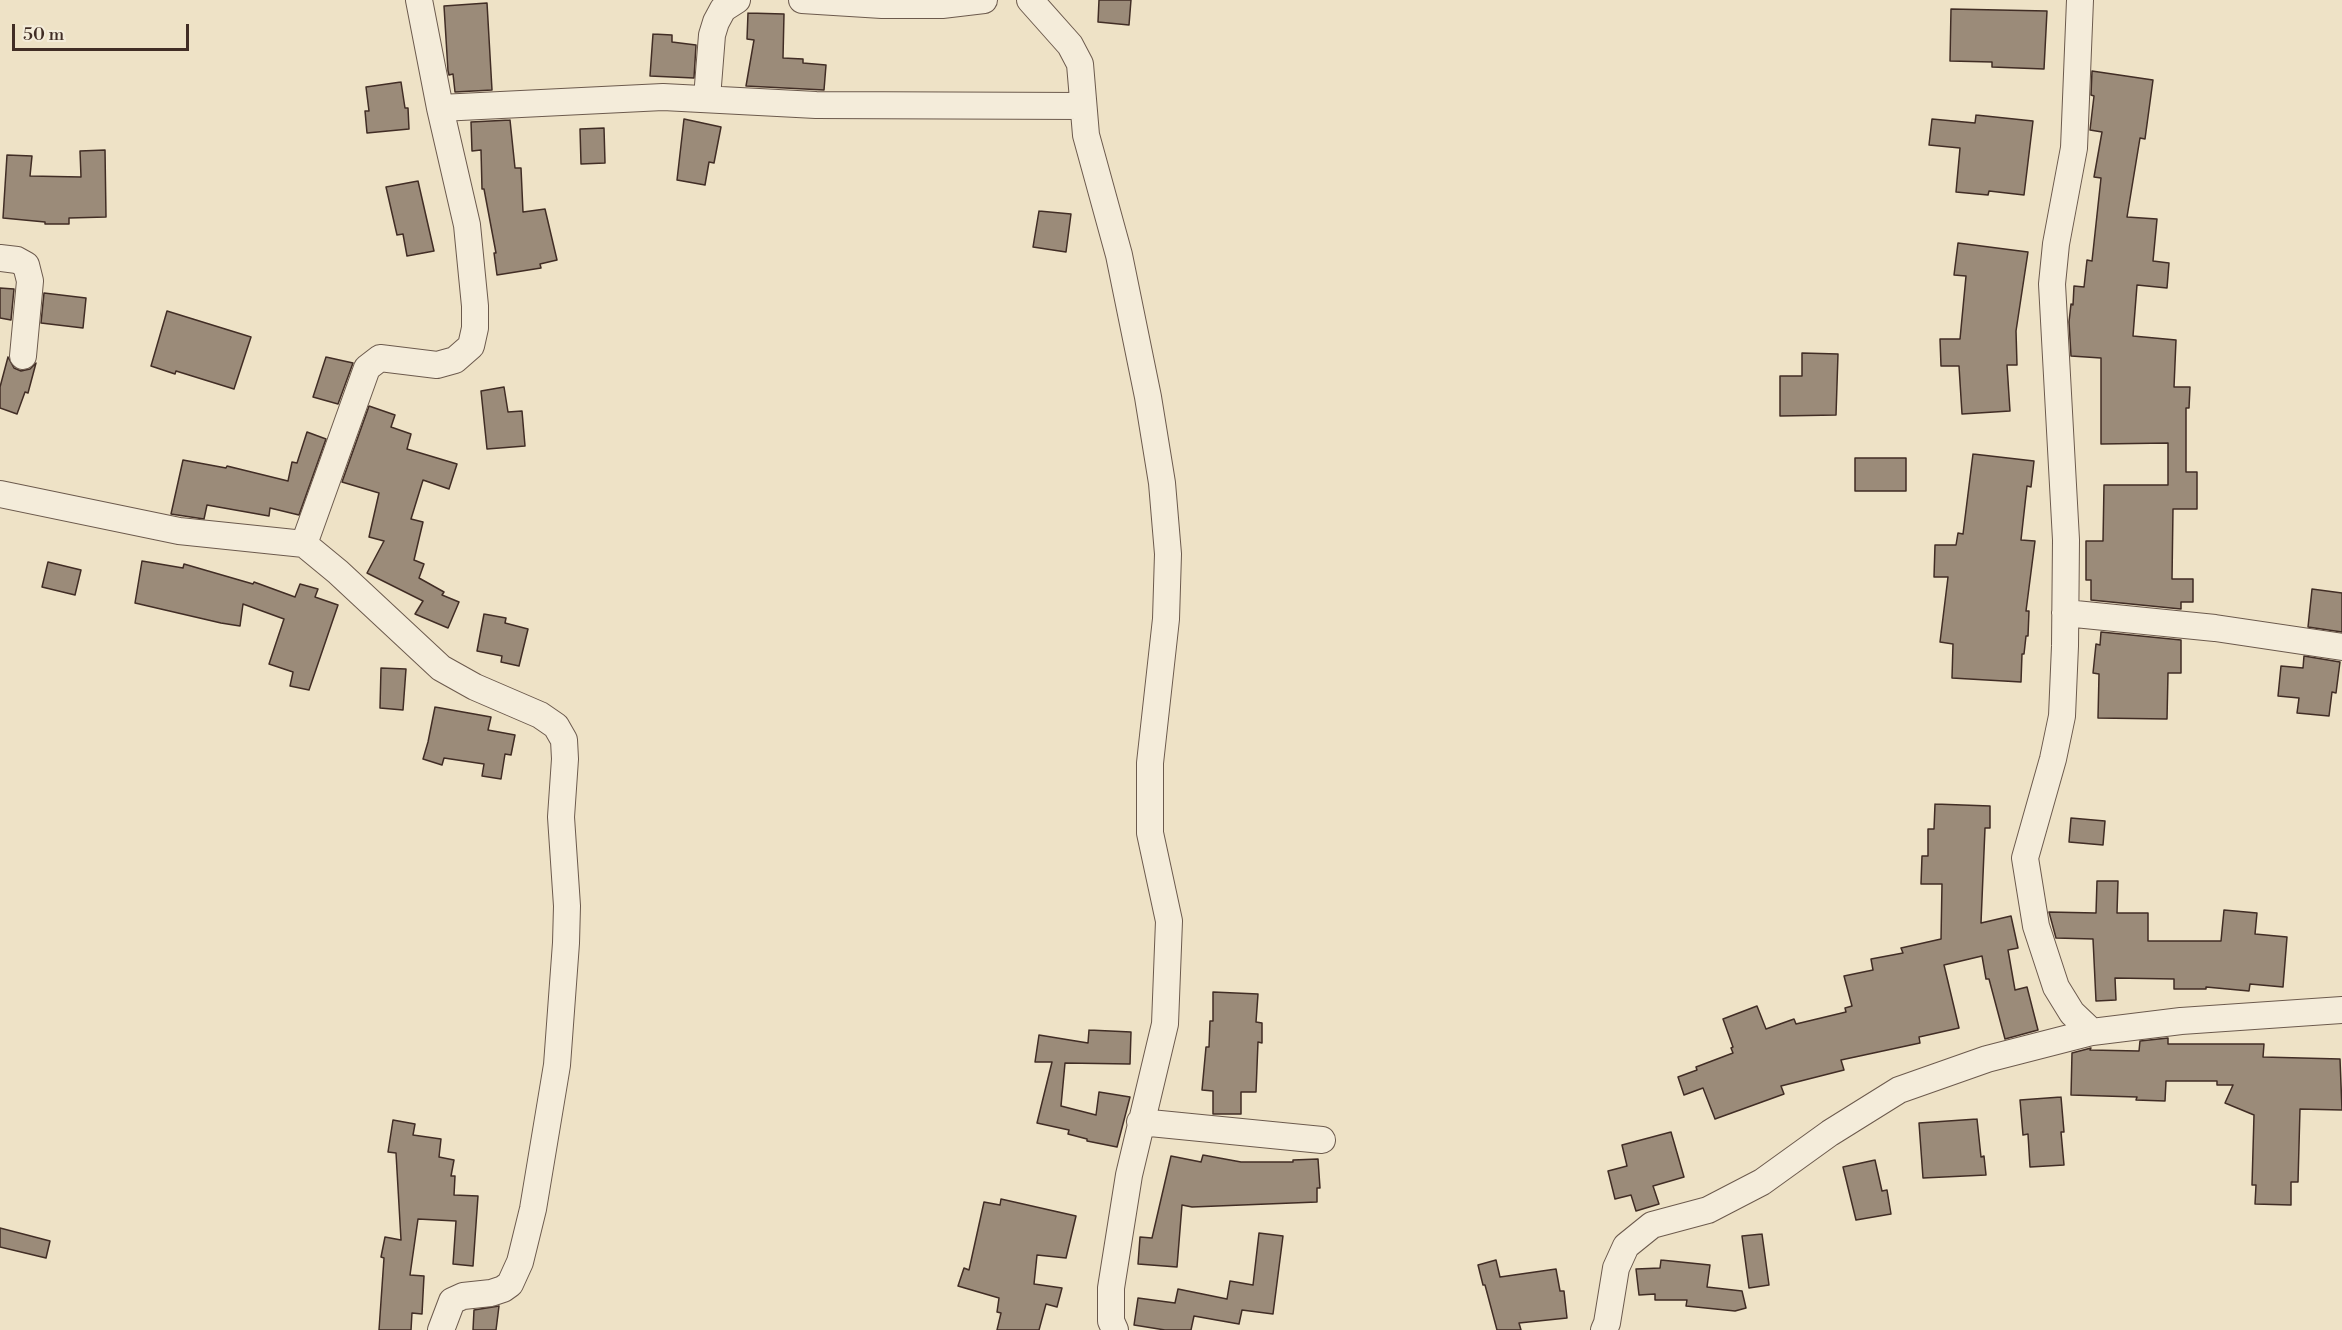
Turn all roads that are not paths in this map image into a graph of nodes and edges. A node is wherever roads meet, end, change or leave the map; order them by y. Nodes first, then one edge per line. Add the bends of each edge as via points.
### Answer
1 (419, 0) edge
2 (737, 0) edge
3 (802, 0) edge
4 (984, 0) edge
5 (1030, 0) edge
6 (2080, 0) edge
7 (707, 98) junction
8 (1083, 106) junction
9 (440, 108) junction
10 (0, 258) edge
11 (23, 356) dead end
12 (0, 494) edge
13 (304, 544) junction
14 (2065, 613) junction
15 (2342, 647) edge
16 (2342, 1010) edge
17 (2092, 1032) junction
18 (1140, 1122) junction
19 (1322, 1140) dead end
20 (441, 1330) edge
21 (1115, 1330) edge
22 (1604, 1330) edge

1 - 9 street
2 - 7 street via 723,9 712,34
3 - 4 street via 942,5
5 - 8 street via 1070,45 1080,64
6 - 14 street via 2074,148 2052,285 2065,529
7 - 8 street via 816,105
7 - 9 street
8 - 18 street via 1086,135 1119,255 1148,397 1162,483 1168,554 1166,619 1150,763 1150,833 1169,921 1165,1024
9 - 13 street via 467,225 475,306 471,346 455,360 437,365 380,358 367,368
10 - 11 street via 26,265 30,280
12 - 13 street via 179,531
13 - 20 street via 441,668 540,715 556,726 564,740 561,817 566,943 556,1065 533,1209 520,1262 510,1284 491,1293 452,1301
14 - 15 street via 2215,628
14 - 17 street via 2062,716 2025,868 2036,926 2056,987 2072,1013
16 - 17 street via 2181,1021
17 - 22 street via 1987,1059 1899,1090 1762,1182 1708,1210 1652,1225 1626,1246 1616,1268
18 - 19 street
18 - 21 street via 1111,1288 1111,1321

